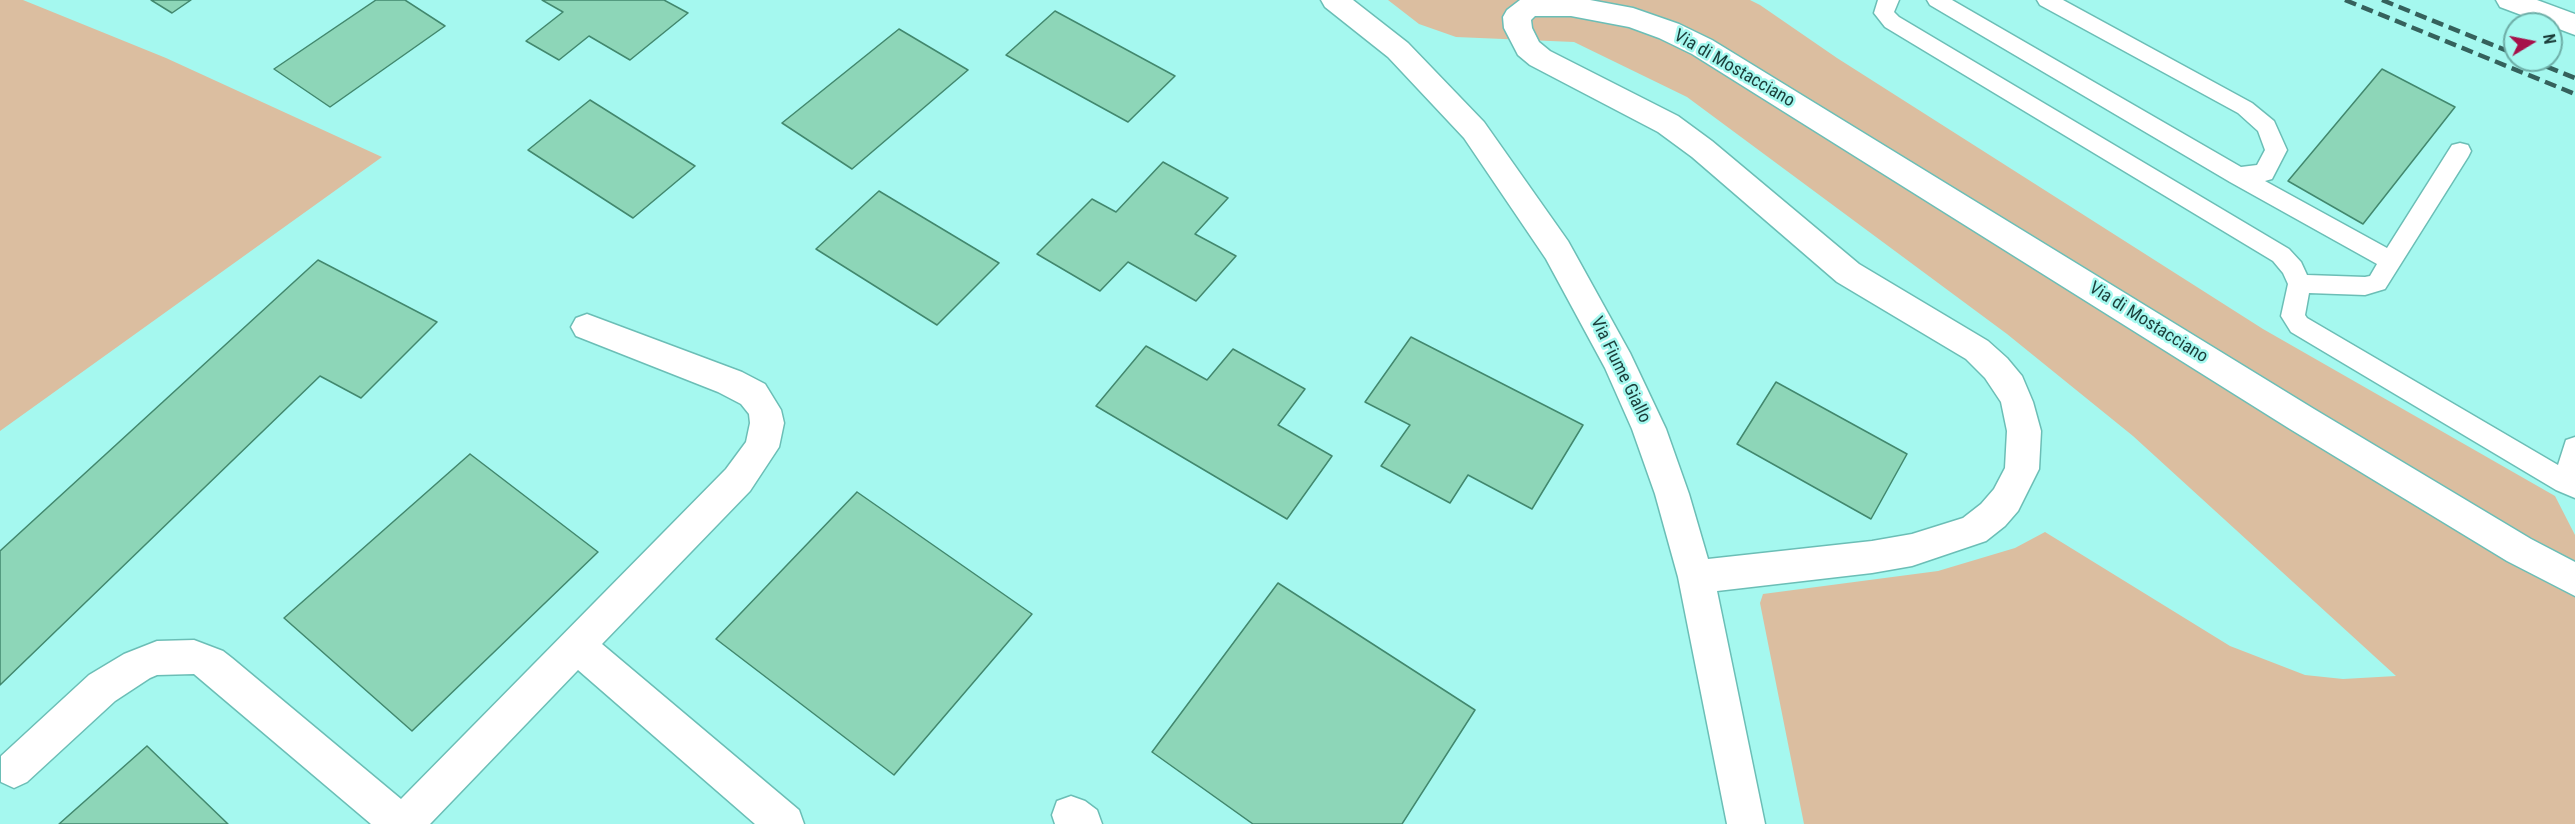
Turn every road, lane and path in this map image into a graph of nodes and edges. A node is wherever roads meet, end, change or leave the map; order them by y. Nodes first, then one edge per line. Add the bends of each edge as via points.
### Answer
1 (1335, 0) edge
2 (1889, 0) edge
3 (1937, 0) edge
4 (2047, 0) edge
5 (2510, 0) edge
6 (2575, 26) edge
7 (2460, 151) dead end
8 (2238, 176) junction
9 (2390, 261) junction
10 (2299, 284) junction
11 (587, 327) dead end
12 (2575, 448) edge
13 (2570, 484) edge
14 (1696, 577) junction
15 (2575, 580) edge
16 (577, 646) junction
17 (14, 769) dead end
18 (402, 824) edge
19 (785, 824) edge
20 (1746, 824) edge

1 - 14 street, Via Fiume Giallo via 1391,44 1448,99 1498,162 1557,250 1649,429
2 - 10 lane via 1884,14 1892,22 2281,255 2293,268
3 - 8 lane
4 - 8 lane via 2244,108 2267,127 2276,150 2264,173
5 - 6 street
7 - 9 lane
8 - 9 lane
9 - 10 lane via 2377,283
10 - 13 lane via 2293,316 2299,325
11 - 16 street via 741,387 760,401 767,423 762,447 748,468
12 - 13 lane
14 - 15 street, Via di Mostacciano via 1872,557 1911,550 1974,530 2006,500 2022,469 2024,430 2017,402 2010,386 1977,350 1848,273 1668,124 1540,58 1528,48 1518,28 1517,17 1532,6 1571,6 1613,13 1651,23 1685,38 2302,419
14 - 20 street, Via Fiume Giallo
16 - 18 street
16 - 19 street
17 - 18 street via 116,678 157,658 194,657 219,670

